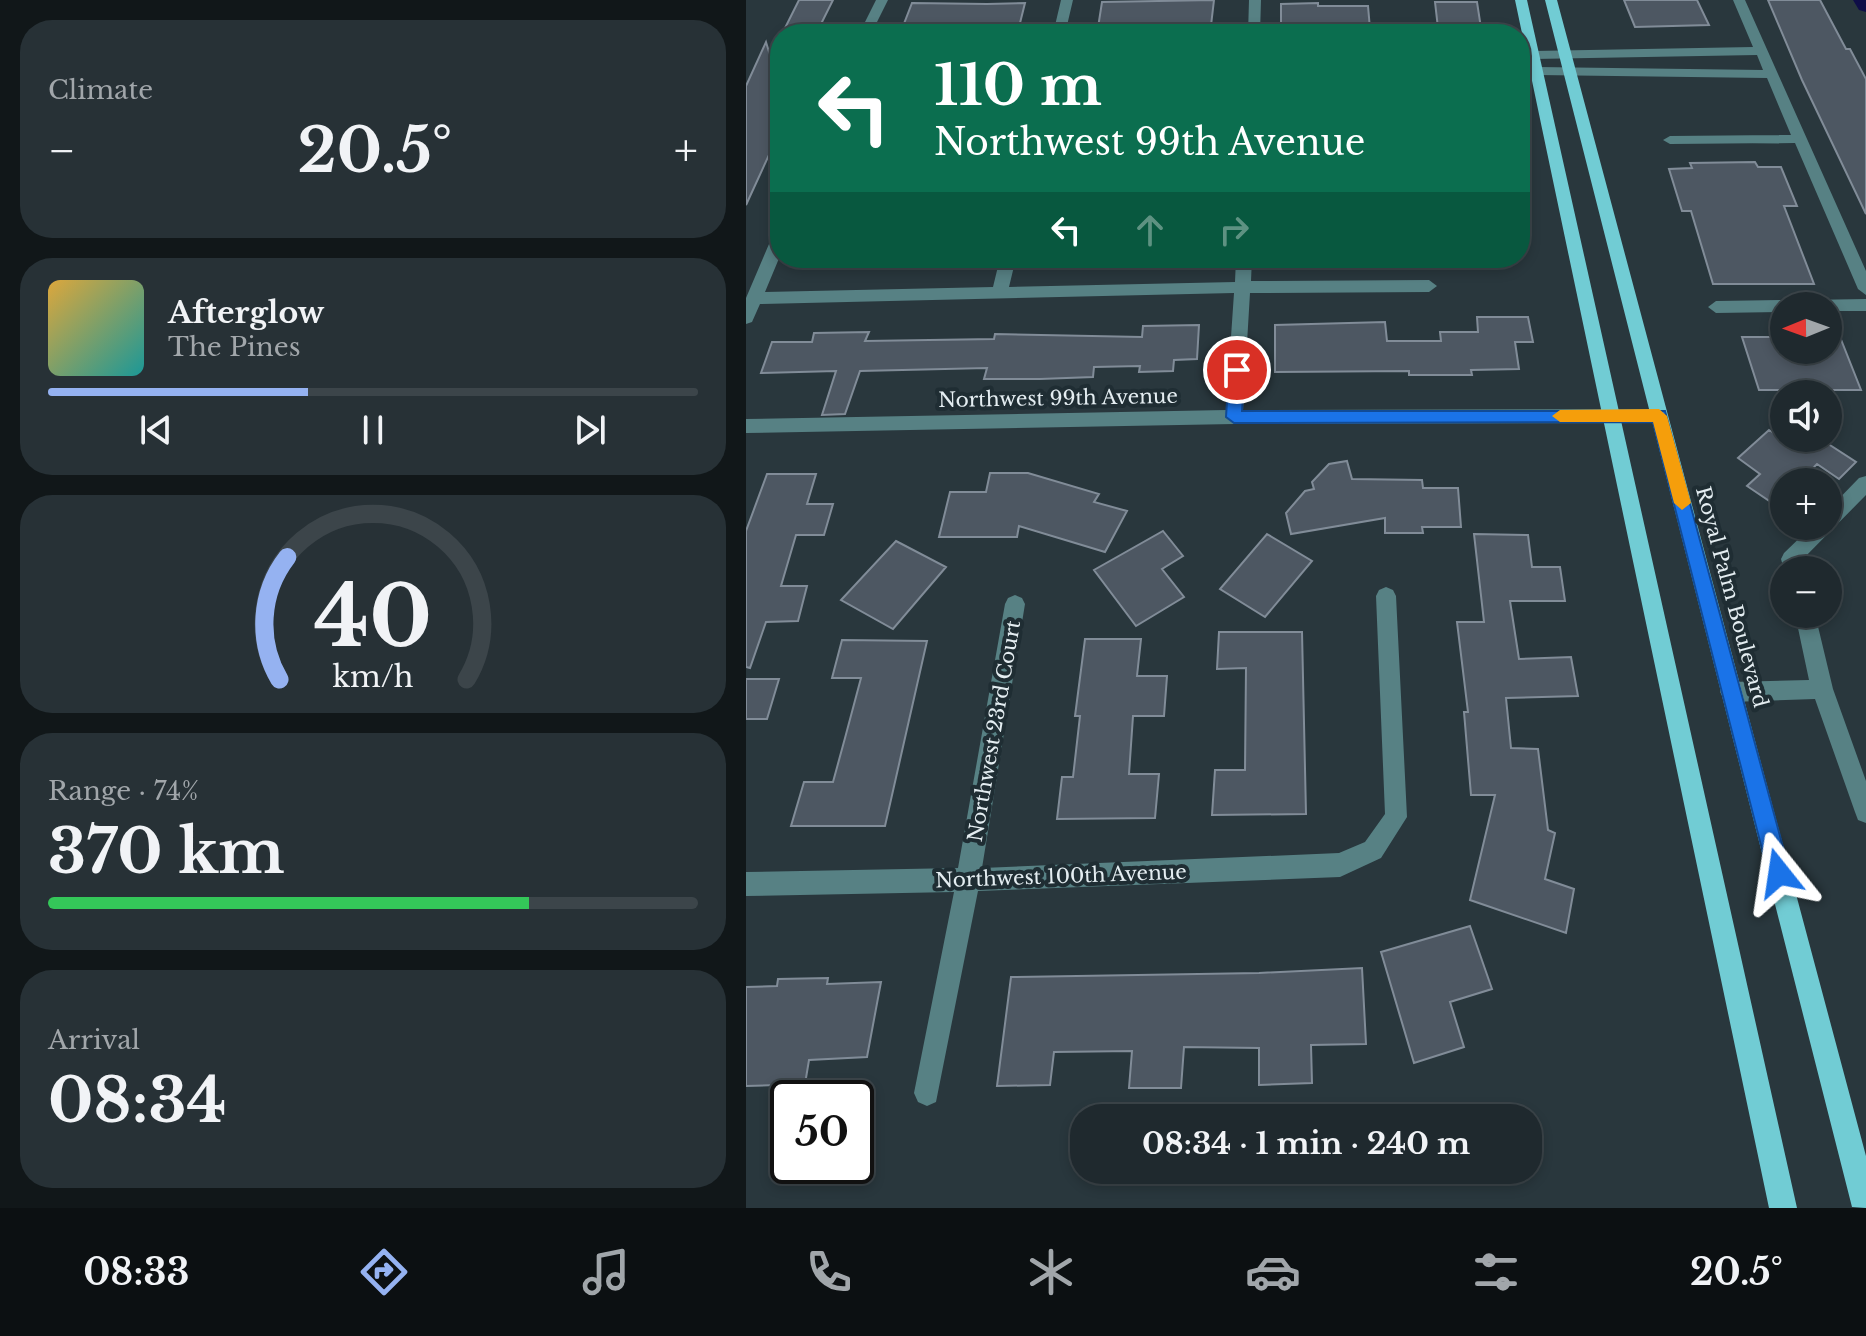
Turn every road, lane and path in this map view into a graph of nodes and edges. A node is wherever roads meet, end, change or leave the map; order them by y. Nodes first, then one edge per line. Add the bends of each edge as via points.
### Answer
1 (882, 0) edge
2 (1067, 0) edge
3 (1255, 0) edge
4 (1521, 0) edge
5 (1551, 0) edge
6 (1739, 0) edge
7 (870, 24) edge
8 (1061, 24) edge
9 (1254, 24) edge
10 (1527, 24) edge
11 (1530, 38) edge
12 (1762, 51) junction
13 (1564, 54) junction
14 (1534, 55) junction
15 (1538, 71) junction
16 (1568, 71) junction
17 (1772, 74) junction
18 (1800, 139) junction
19 (1670, 140) dead end
20 (770, 260) edge
21 (1006, 268) edge
22 (1244, 268) edge
23 (1429, 286) dead end
24 (1243, 287) junction
25 (1866, 289) edge
26 (1000, 292) junction
27 (754, 298) junction
28 (1842, 305) edge
29 (1866, 305) edge
30 (1770, 306) edge
31 (1716, 307) dead end
32 (746, 318) edge
33 (1610, 416) junction
34 (1659, 416) junction
35 (1234, 417) junction
36 (746, 426) edge
37 (1866, 483) edge
38 (1842, 508) edge
39 (1810, 540) edge
40 (1794, 556) edge
41 (1386, 596) dead end
42 (1015, 604) dead end
43 (1808, 628) edge
44 (1822, 689) junction
45 (1731, 692) junction
46 (1866, 812) edge
47 (968, 880) junction
48 (746, 884) edge
49 (927, 1093) dead end
50 (1866, 1207) edge
51 (1783, 1208) edge

1 - 7 street
2 - 8 street
3 - 9 street
4 - 10 main road
5 - 13 main road, Royal Palm Boulevard
6 - 12 street
11 - 14 main road
12 - 13 street
12 - 17 street
13 - 14 street
13 - 16 main road, Royal Palm Boulevard
14 - 15 main road
15 - 16 street
15 - 33 main road
16 - 17 street
16 - 34 main road, Royal Palm Boulevard
17 - 18 street
18 - 19 street
18 - 25 street
20 - 27 street
21 - 26 street
22 - 24 street
23 - 24 street
24 - 26 street
24 - 35 street
26 - 27 street
27 - 32 street
28 - 29 street
30 - 31 street
33 - 34 street, Northwest 99th Avenue
33 - 35 street, Northwest 99th Avenue
33 - 51 main road
34 - 45 main road, Royal Palm Boulevard
35 - 36 street, Northwest 99th Avenue
37 - 38 street
39 - 40 street
41 - 47 street, Northwest 100th Avenue via 1396,817 1373,850 1340,865
42 - 47 street, Northwest 23rd Court
43 - 44 street
44 - 45 street
44 - 46 street
45 - 50 main road, Royal Palm Boulevard
47 - 48 street, Northwest 100th Avenue
47 - 49 street, Northwest 23rd Court

